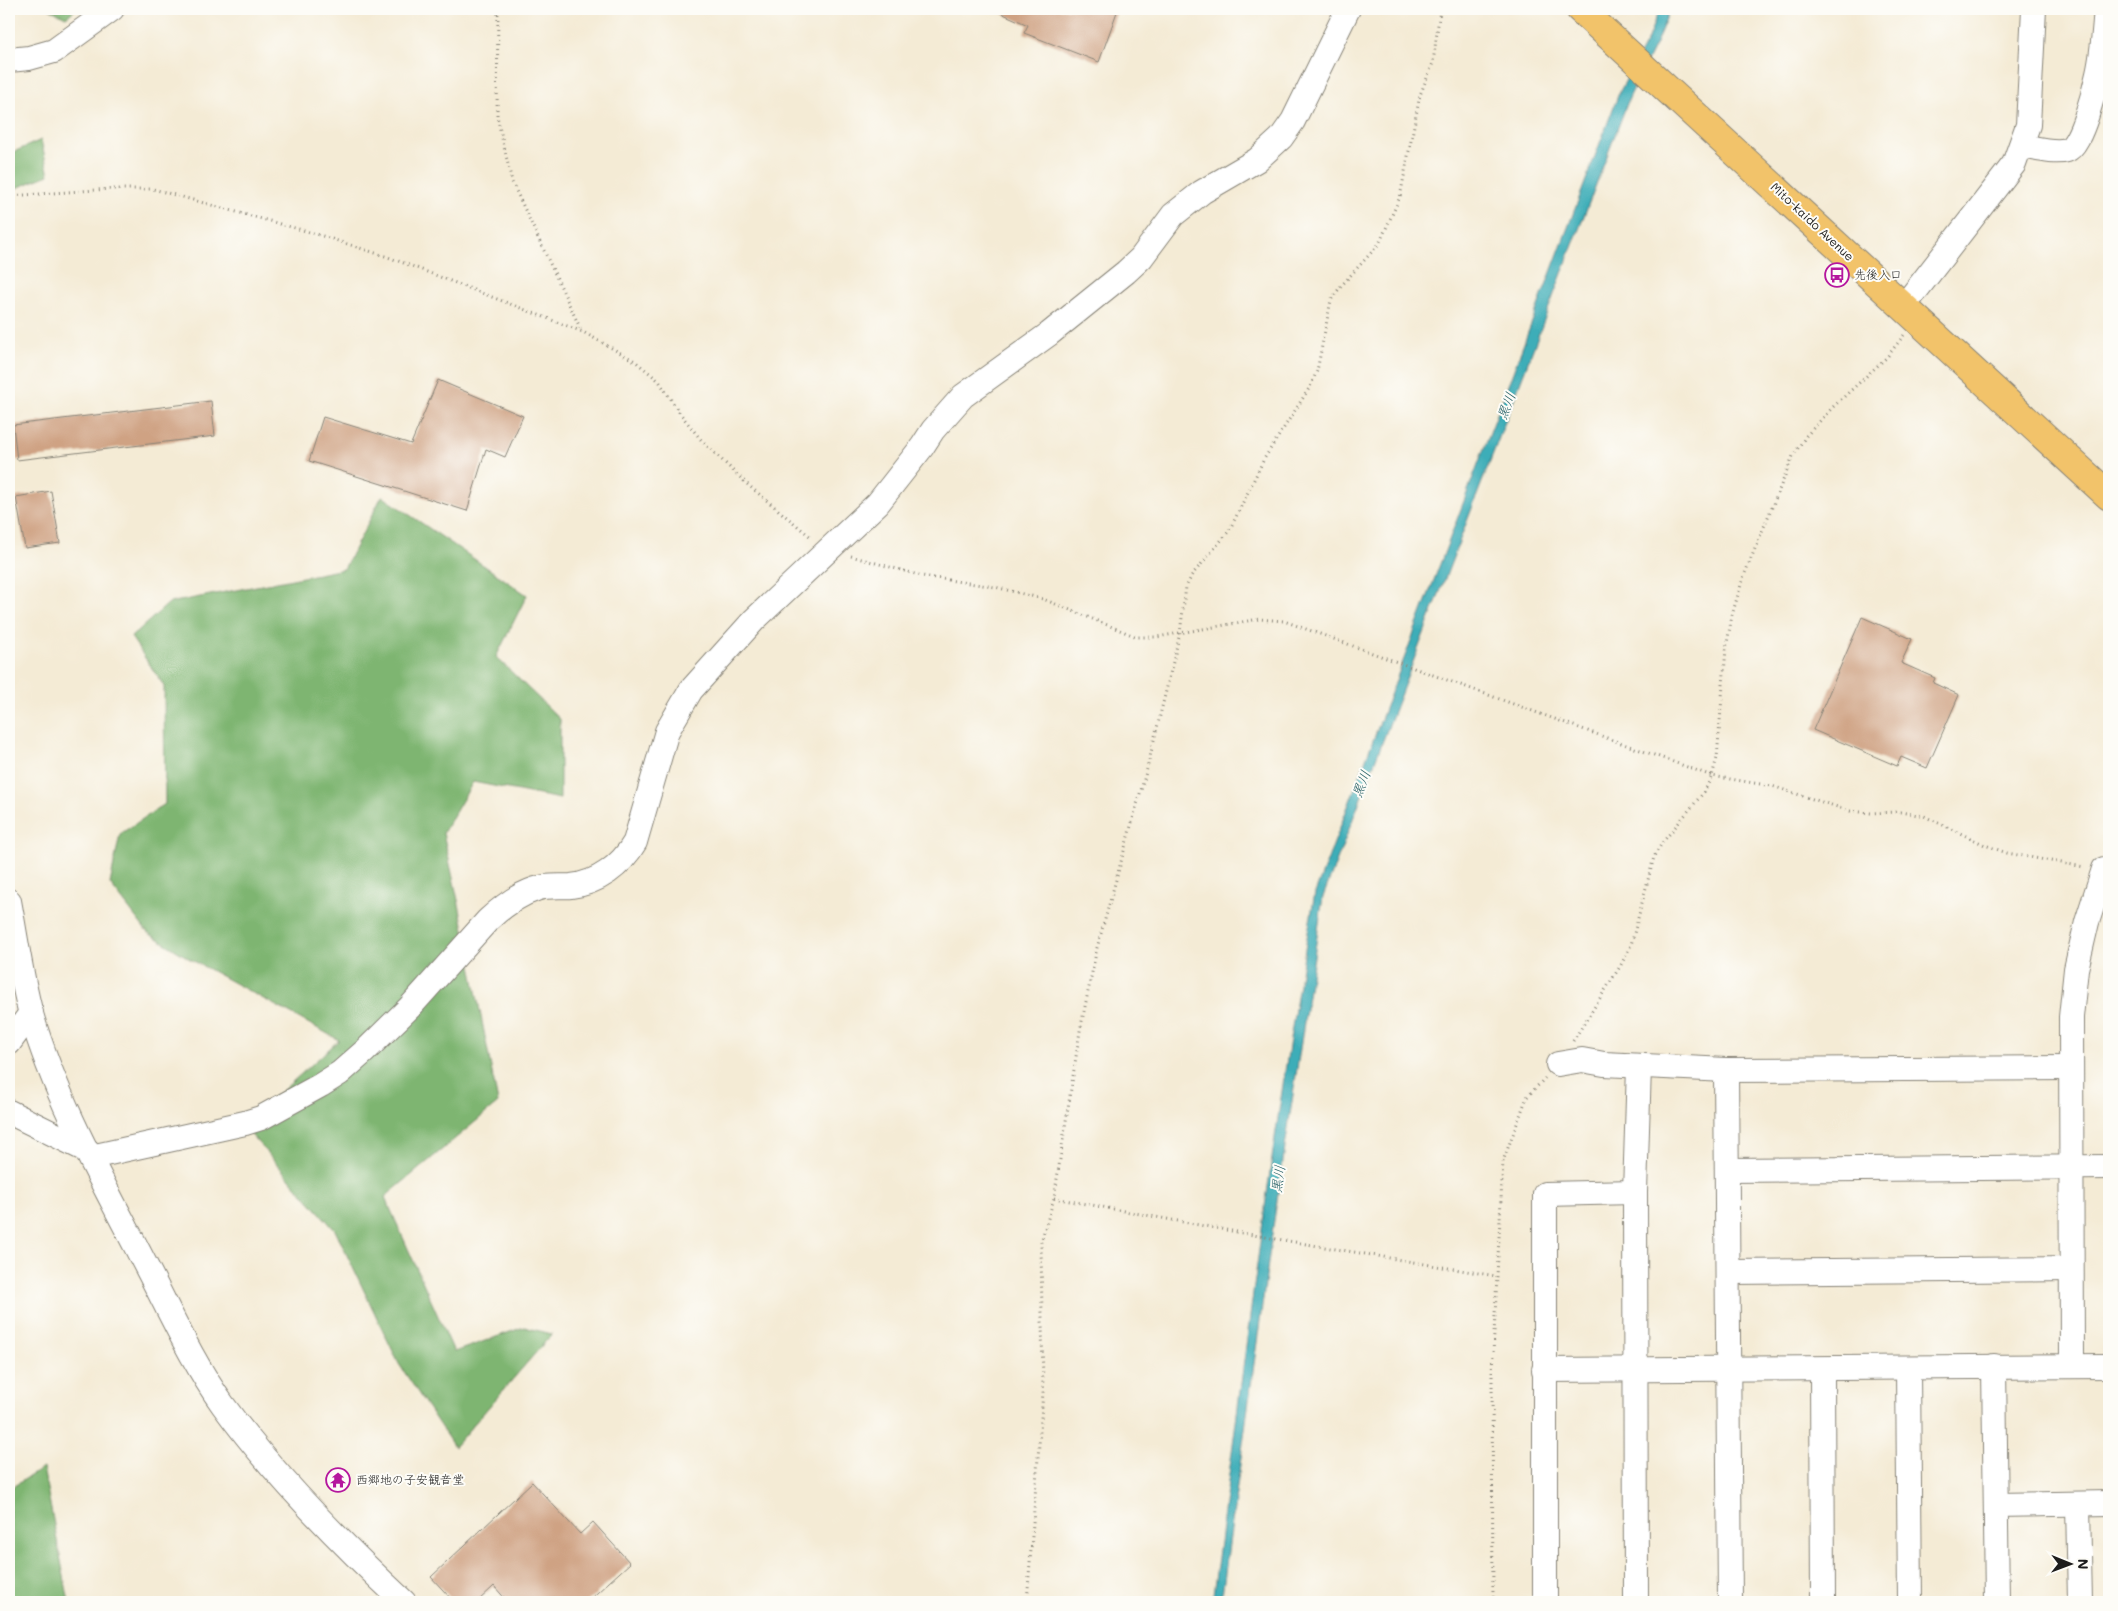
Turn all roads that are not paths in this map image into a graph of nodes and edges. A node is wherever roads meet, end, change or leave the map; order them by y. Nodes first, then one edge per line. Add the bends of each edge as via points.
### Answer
1 (112, 9) edge
2 (1348, 9) edge
3 (1580, 9) edge
4 (2034, 9) edge
5 (2106, 9) edge
6 (9, 60) edge
7 (2104, 75) edge
8 (2021, 146) junction
9 (1910, 313) junction
10 (2109, 496) edge
11 (2106, 870) edge
12 (9, 901) edge
13 (31, 1013) junction
14 (9, 1043) edge
15 (1558, 1064) dead end
16 (1639, 1067) junction
17 (2071, 1068) junction
18 (1726, 1070) junction
19 (9, 1112) edge
20 (89, 1154) junction
21 (2071, 1167) junction
22 (2109, 1167) edge
23 (1727, 1170) junction
24 (1635, 1192) junction
25 (2071, 1269) junction
26 (1728, 1272) junction
27 (1994, 1366) junction
28 (2072, 1366) junction
29 (2109, 1366) edge
30 (1822, 1368) junction
31 (1908, 1368) junction
32 (1636, 1369) junction
33 (1730, 1369) junction
34 (1544, 1370) junction
35 (2109, 1503) edge
36 (2078, 1504) junction
37 (1996, 1505) junction
38 (404, 1602) edge
39 (1545, 1602) edge
40 (1636, 1602) edge
41 (1730, 1602) edge
42 (1824, 1602) edge
43 (1910, 1602) edge
44 (1996, 1602) edge
45 (2080, 1602) edge

1 - 6 street via 54,51
2 - 20 street via 1282,138 1257,160 1190,201 1173,215 1141,258 1126,272 1049,334 963,396 932,430 878,503 754,620 690,690 667,731 635,842 610,872 583,885 537,889 502,907 410,1007 340,1073 260,1118
3 - 9 highway, Mito-kaido Avenue
4 - 8 street via 2028,125
5 - 7 street
7 - 8 street via 2074,146 2068,150
8 - 9 street via 2014,164
9 - 10 highway, Mito-kaido Avenue
11 - 17 street via 2076,969 2071,1017
12 - 13 street
13 - 14 street
13 - 20 street via 57,1088
15 - 16 street via 1582,1060
16 - 18 street
16 - 24 street
17 - 18 street
17 - 21 street
18 - 23 street
19 - 20 street
20 - 38 street via 190,1350 222,1404 314,1512
21 - 22 street
21 - 23 street
21 - 25 street
23 - 26 street
24 - 32 street
24 - 34 street via 1545,1194
25 - 26 street
25 - 28 street
26 - 33 street
27 - 28 street
27 - 31 street
27 - 37 street
28 - 29 street
30 - 31 street
30 - 33 street
30 - 42 street
31 - 43 street
32 - 33 street
32 - 34 street
32 - 40 street
33 - 41 street
34 - 39 street
35 - 36 street
36 - 37 street
36 - 45 street
37 - 44 street

